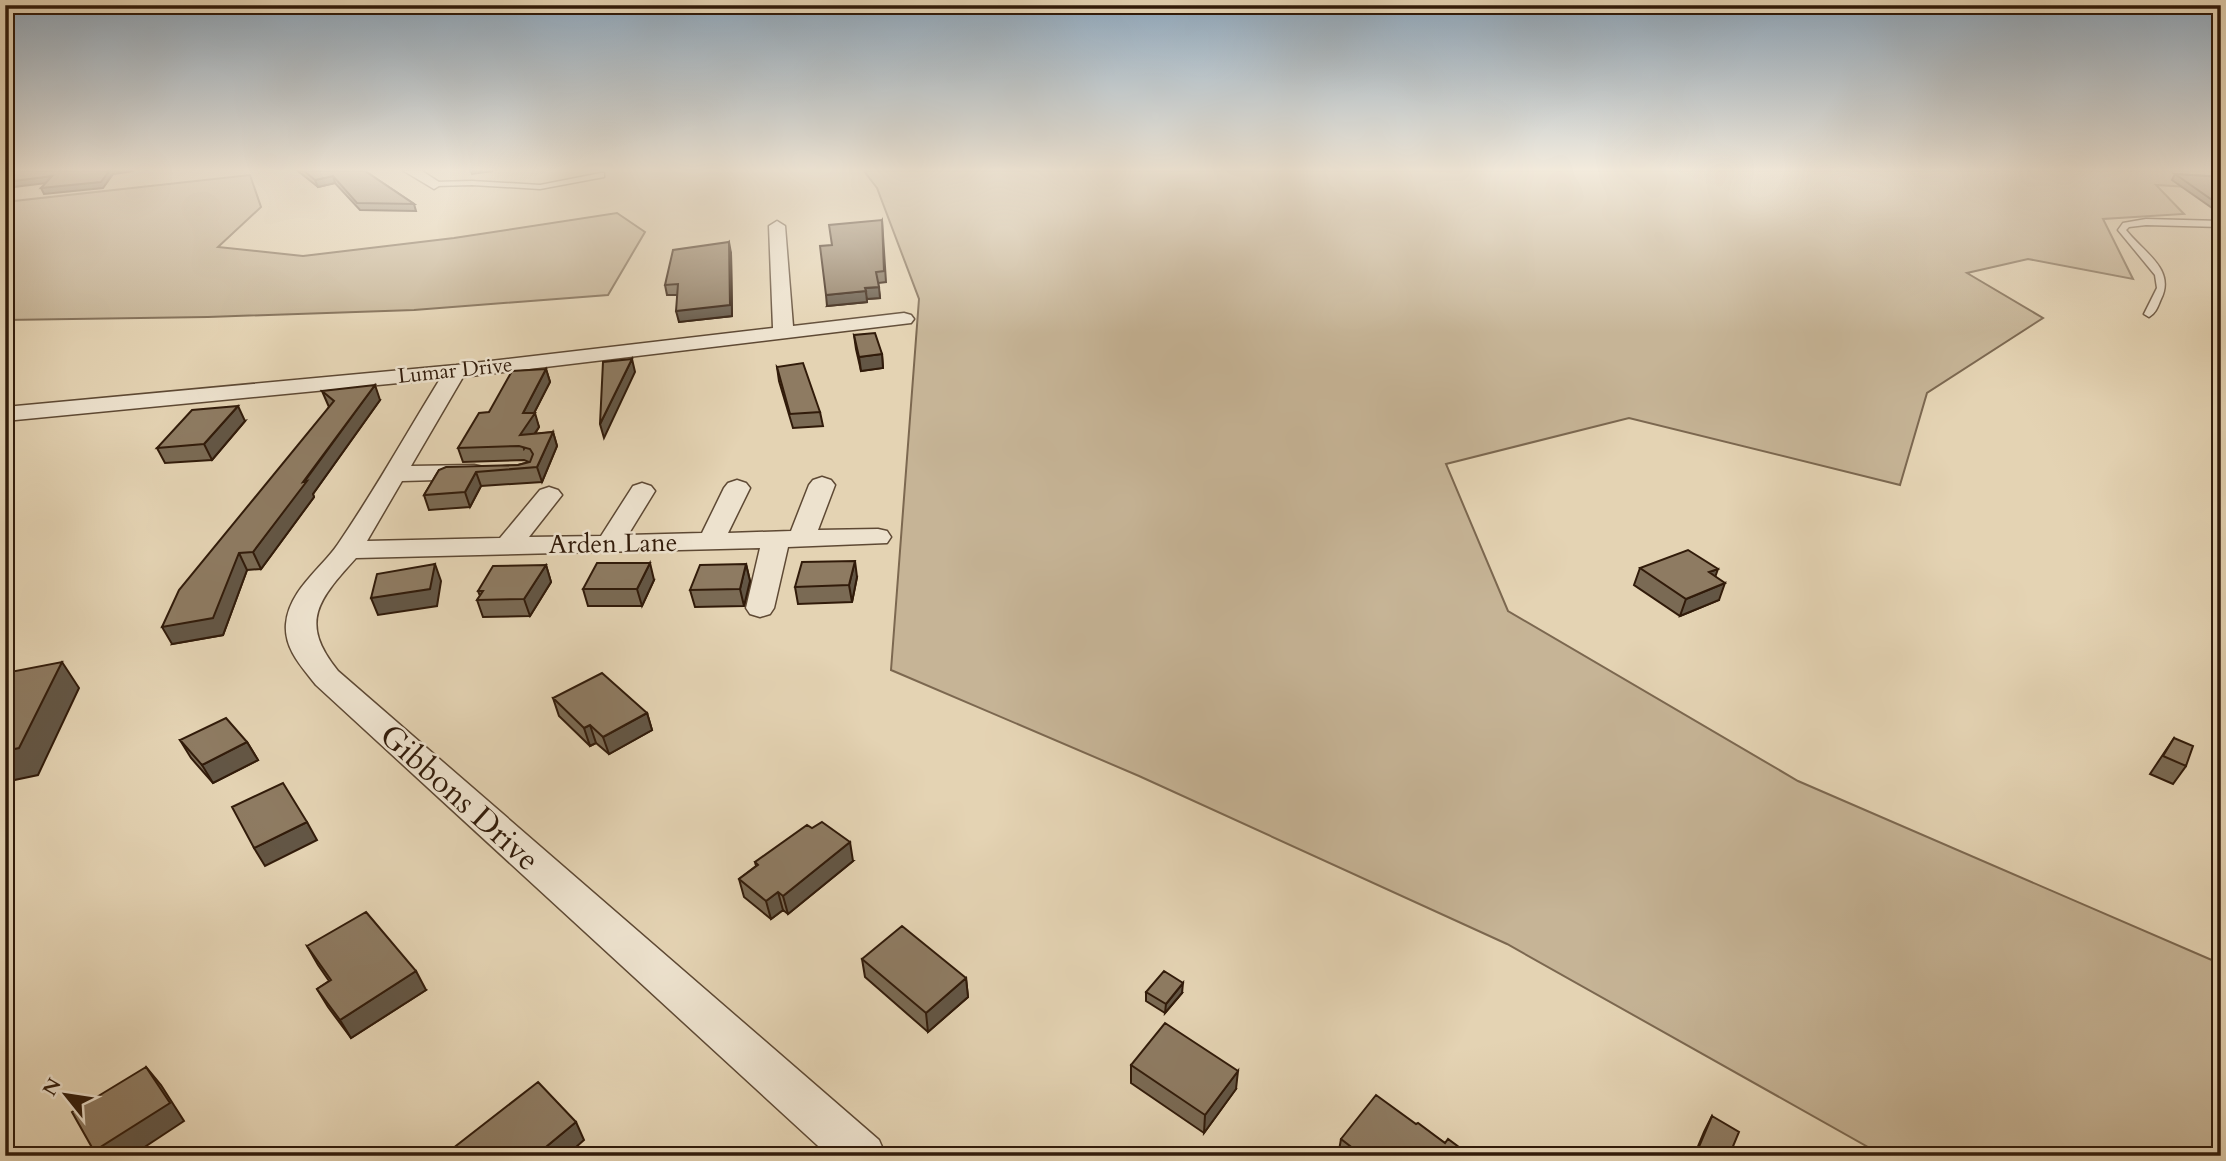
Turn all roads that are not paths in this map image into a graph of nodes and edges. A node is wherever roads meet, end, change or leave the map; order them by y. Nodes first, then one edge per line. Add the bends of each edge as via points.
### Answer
1 (2126, 225) edge
2 (777, 226) dead end
3 (2149, 314) dead end
4 (904, 318) dead end
5 (783, 331) junction
6 (456, 371) junction
7 (5, 414) edge
8 (497, 471) edge
9 (393, 474) junction
10 (822, 485) dead end
11 (737, 488) dead end
12 (642, 491) dead end
13 (549, 495) dead end
14 (878, 537) dead end
15 (789, 539) junction
16 (711, 541) junction
17 (610, 543) junction
18 (508, 546) junction
19 (348, 550) junction
20 (760, 608) dead end
21 (863, 1156) edge

1 - 3 lane via 2122,230 2160,274 2162,288
2 - 5 street
4 - 5 street, Lumar Drive
5 - 6 street, Lumar Drive
6 - 7 street, Lumar Drive
6 - 9 street, Gibbons Drive
8 - 9 street
9 - 19 street, Gibbons Drive
10 - 15 street
11 - 16 street
12 - 17 street
13 - 18 street
14 - 15 street, Arden Lane
15 - 16 street, Arden Lane
15 - 20 street
16 - 17 street, Arden Lane
17 - 18 street, Arden Lane
18 - 19 street, Arden Lane
19 - 21 street, Gibbons Drive via 303,610 299,628 307,652 327,678

